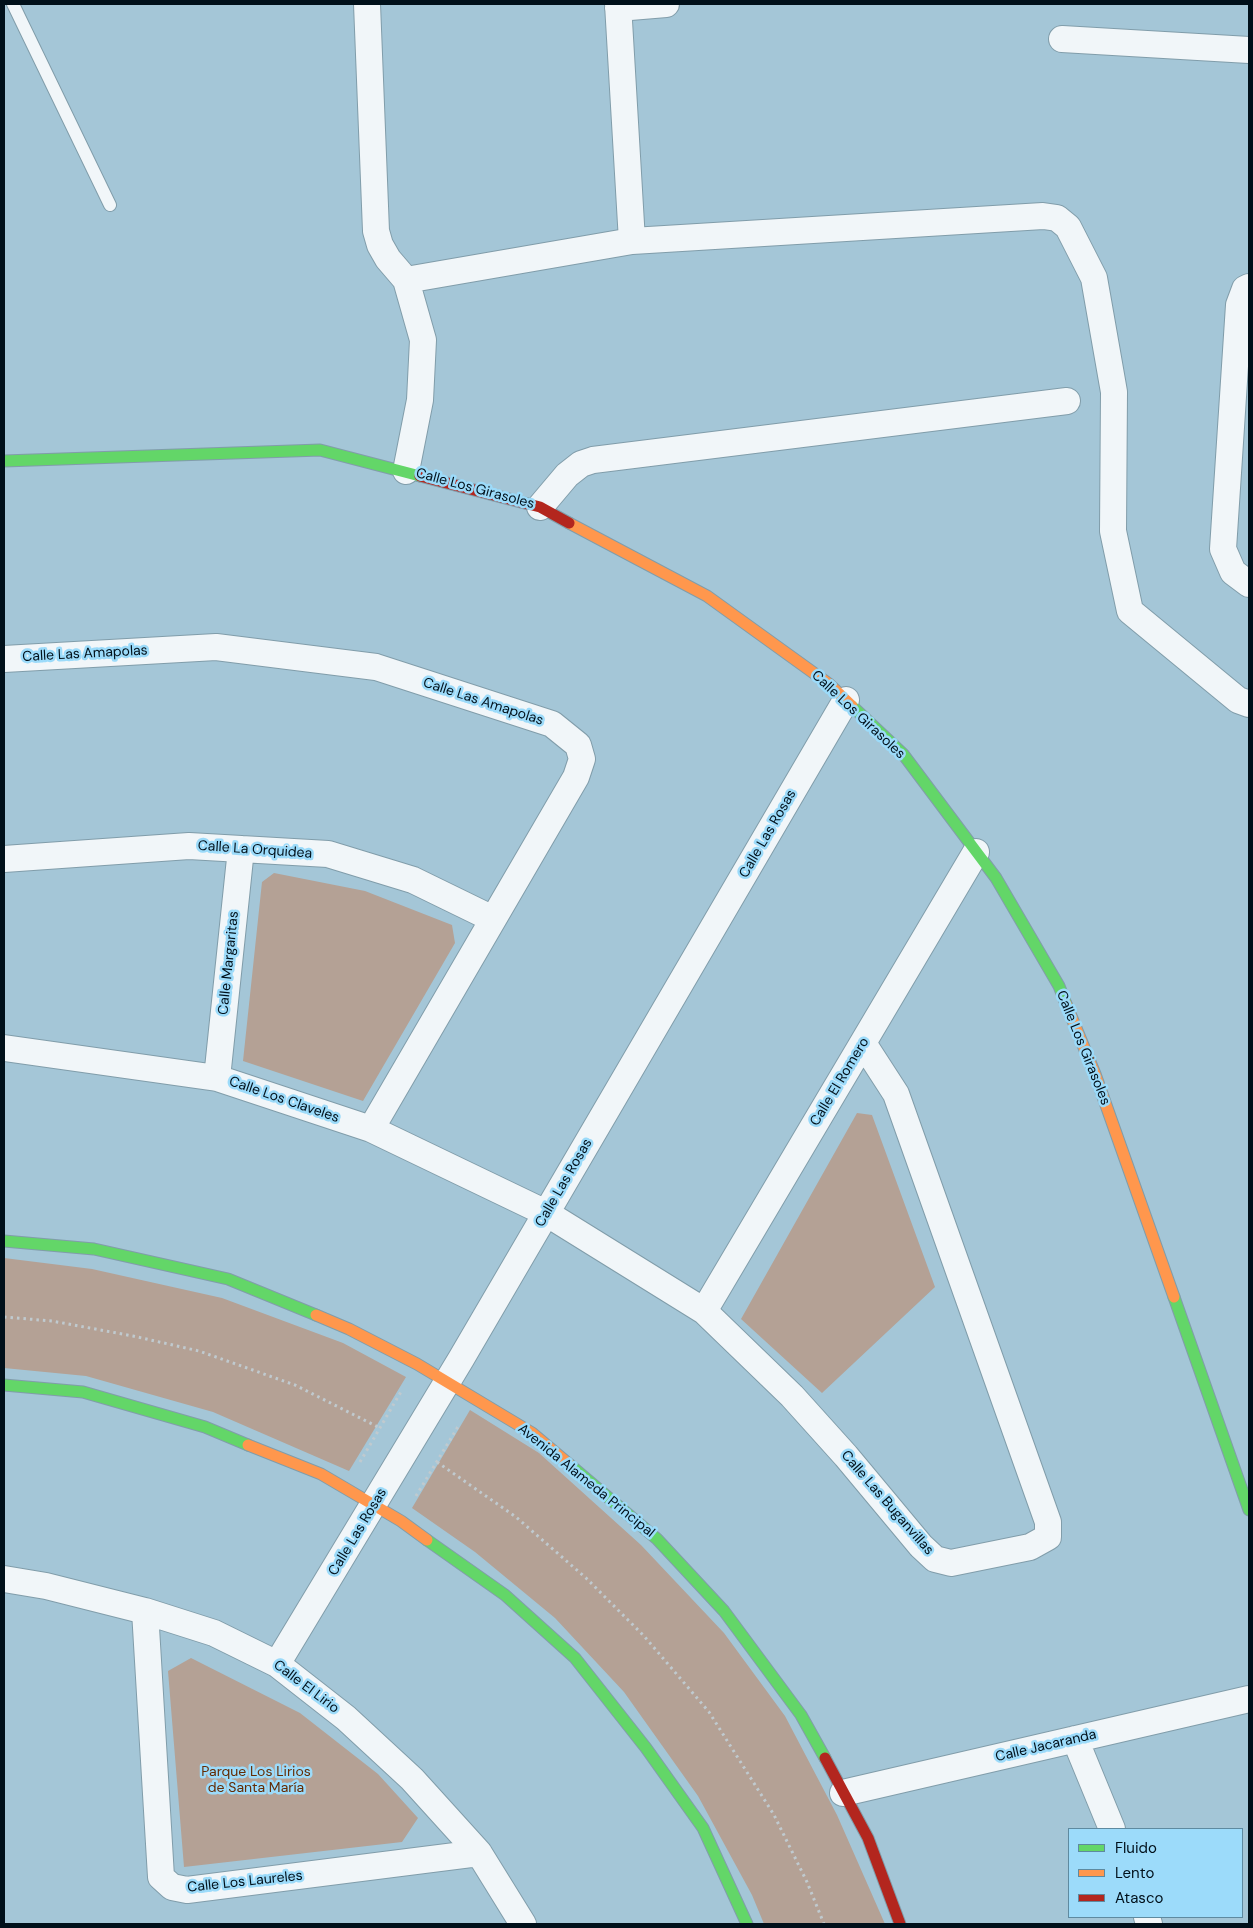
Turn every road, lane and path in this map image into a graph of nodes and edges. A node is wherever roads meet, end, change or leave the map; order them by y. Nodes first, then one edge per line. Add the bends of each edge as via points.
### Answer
1 (13, 4) edge
2 (368, 4) edge
3 (666, 4) edge
4 (618, 6) edge
5 (1062, 39) dead end
6 (1249, 50) edge
7 (110, 205) dead end
8 (632, 241) junction
9 (406, 280) junction
10 (1249, 287) edge
11 (1067, 401) dead end
12 (4, 461) edge
13 (406, 471) junction
14 (540, 506) junction
15 (1249, 584) edge
16 (4, 659) edge
17 (846, 700) junction
18 (1249, 704) edge
19 (241, 849) junction
20 (976, 852) junction
21 (4, 859) edge
22 (494, 919) junction
23 (863, 1043) junction
24 (4, 1048) edge
25 (217, 1078) junction
26 (371, 1130) junction
27 (546, 1213) junction
28 (4, 1241) edge
29 (704, 1311) junction
30 (4, 1317) edge
31 (447, 1382) junction
32 (406, 1384) dead end
33 (4, 1385) edge
34 (460, 1423) dead end
35 (380, 1428) junction
36 (437, 1462) junction
37 (356, 1468) dead end
38 (413, 1501) dead end
39 (374, 1505) junction
40 (1249, 1510) edge
41 (4, 1579) edge
42 (145, 1611) junction
43 (277, 1664) junction
44 (1249, 1699) edge
45 (1075, 1739) junction
46 (843, 1793) junction
47 (1112, 1828) edge
48 (479, 1853) junction
49 (523, 1924) edge
50 (747, 1924) edge
51 (824, 1924) edge
52 (900, 1924) edge

1 - 7 lane
2 - 9 street via 376,231 388,259
3 - 4 street
4 - 8 street
5 - 6 street
8 - 9 street
8 - 18 street via 1043,216 1057,218 1068,227 1094,278 1114,392 1113,531 1130,611 1238,700
9 - 13 street via 423,340 420,400
10 - 15 street via 1244,289 1239,305 1223,549 1233,572
11 - 14 street via 593,460 574,470
12 - 13 street, Calle Los Girasoles via 320,450
13 - 14 street, Calle Los Girasoles
14 - 17 street, Calle Los Girasoles via 707,596
16 - 22 street, Calle Las Amapolas via 216,647 376,667 552,724 578,745 582,759 576,777
17 - 20 street, Calle Los Girasoles via 903,754
17 - 27 street, Calle Las Rosas
19 - 21 street, Calle La Orquidea via 189,846
19 - 22 street, Calle La Orquidea via 328,854 413,880
19 - 25 street, Calle Margaritas
20 - 23 street, Calle El Romero
20 - 40 street, Calle Los Girasoles via 996,878 1059,986 1095,1074
22 - 26 street, Calle Las Amapolas
23 - 29 street, Calle El Romero
23 - 29 street, Calle Las Buganvillas via 896,1094 1048,1522 1048,1537 1030,1547 951,1563 935,1559 792,1396
24 - 25 street, Calle Los Claveles
25 - 26 street, Calle Los Claveles
26 - 27 street, Calle Los Claveles
27 - 29 street, Calle Las Buganvillas
27 - 31 street, Calle Las Rosas
28 - 31 street, Avenida Alameda Principal via 94,1249 228,1279 349,1329
30 - 35 path via 52,1321 199,1351 295,1385
31 - 39 street, Calle Las Rosas
31 - 46 street, Avenida Alameda Principal via 532,1433 657,1539 724,1611 801,1715
32 - 35 path
33 - 39 street via 83,1392 205,1427 321,1474
34 - 36 path
35 - 37 path
36 - 38 path
36 - 51 path via 516,1517 586,1578 644,1636 709,1712 774,1815 808,1882
39 - 43 street, Calle Las Rosas
39 - 50 street via 504,1595 574,1658 646,1748 703,1828
41 - 42 street, Calle El Lirio
42 - 43 street, Calle El Lirio via 214,1633
42 - 48 street, Calle Los Laureles via 161,1877 172,1887 187,1890
43 - 48 street, Calle El Lirio via 346,1718 412,1778
44 - 45 street, Calle Jacaranda
45 - 46 street, Calle Jacaranda
45 - 47 street
46 - 52 street, Avenida Alameda Principal via 868,1838
48 - 49 street, Calle El Lirio

